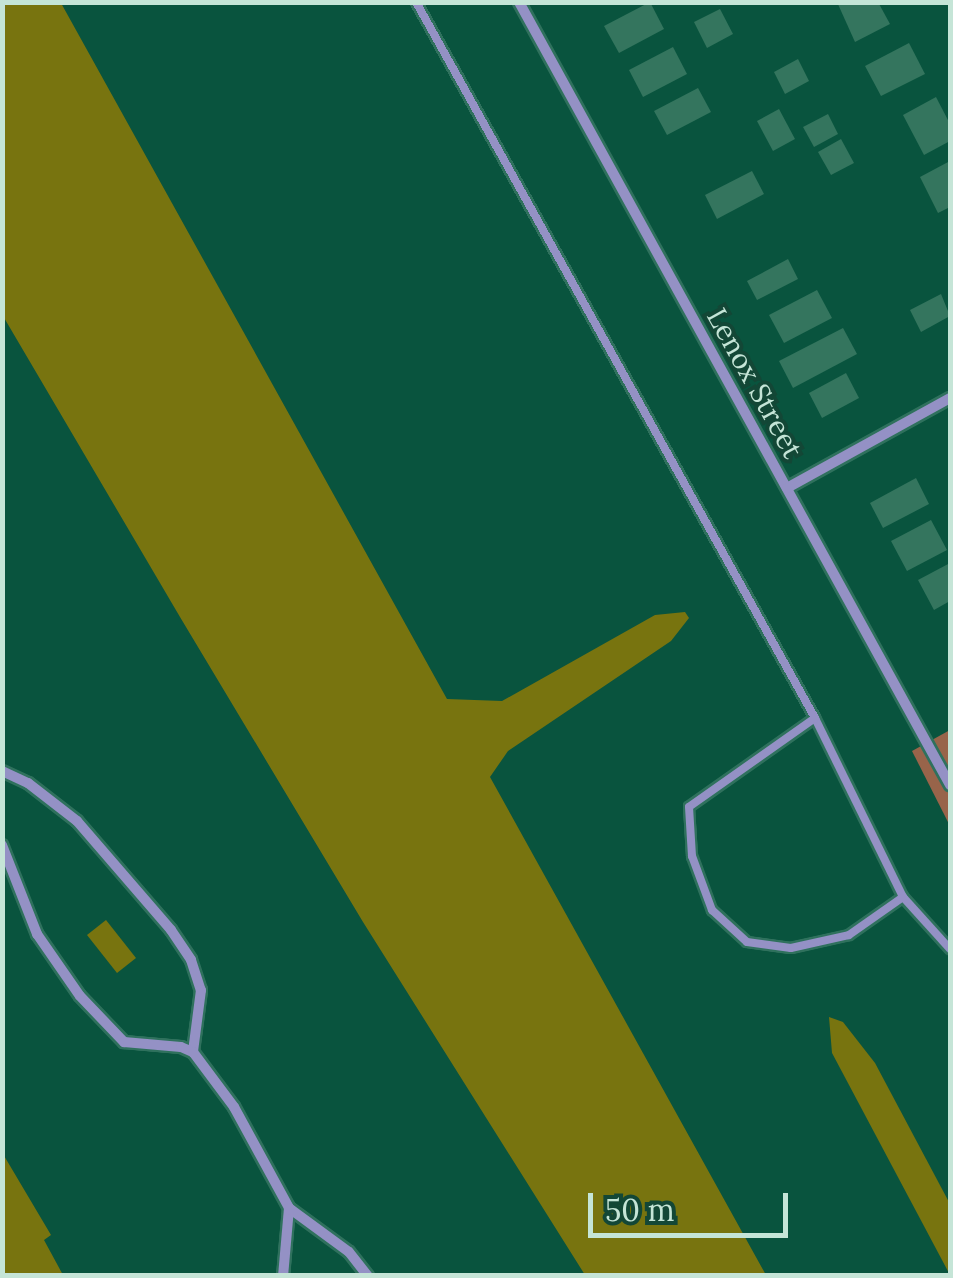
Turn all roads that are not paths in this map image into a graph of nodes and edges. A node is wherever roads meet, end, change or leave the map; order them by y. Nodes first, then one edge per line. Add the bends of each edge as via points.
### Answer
1 (416, 2) edge
2 (520, 2) edge
3 (950, 398) edge
4 (788, 488) junction
5 (815, 718) junction
6 (2, 770) edge
7 (950, 785) edge
8 (2, 846) edge
9 (903, 897) junction
10 (950, 949) edge
11 (193, 1052) junction
12 (289, 1208) junction
13 (283, 1276) edge
14 (368, 1276) edge

1 - 5 lane
2 - 4 street, Lenox Street
3 - 4 street
4 - 7 street, Lenox Street
5 - 9 lane
5 - 9 lane via 689,807 692,856 712,910 747,942 791,948 849,936
6 - 11 street via 77,821 181,945 201,990
8 - 11 street via 38,934 99,1017 124,1042
9 - 10 lane
11 - 12 street via 234,1107
12 - 13 street
12 - 14 street via 349,1252

